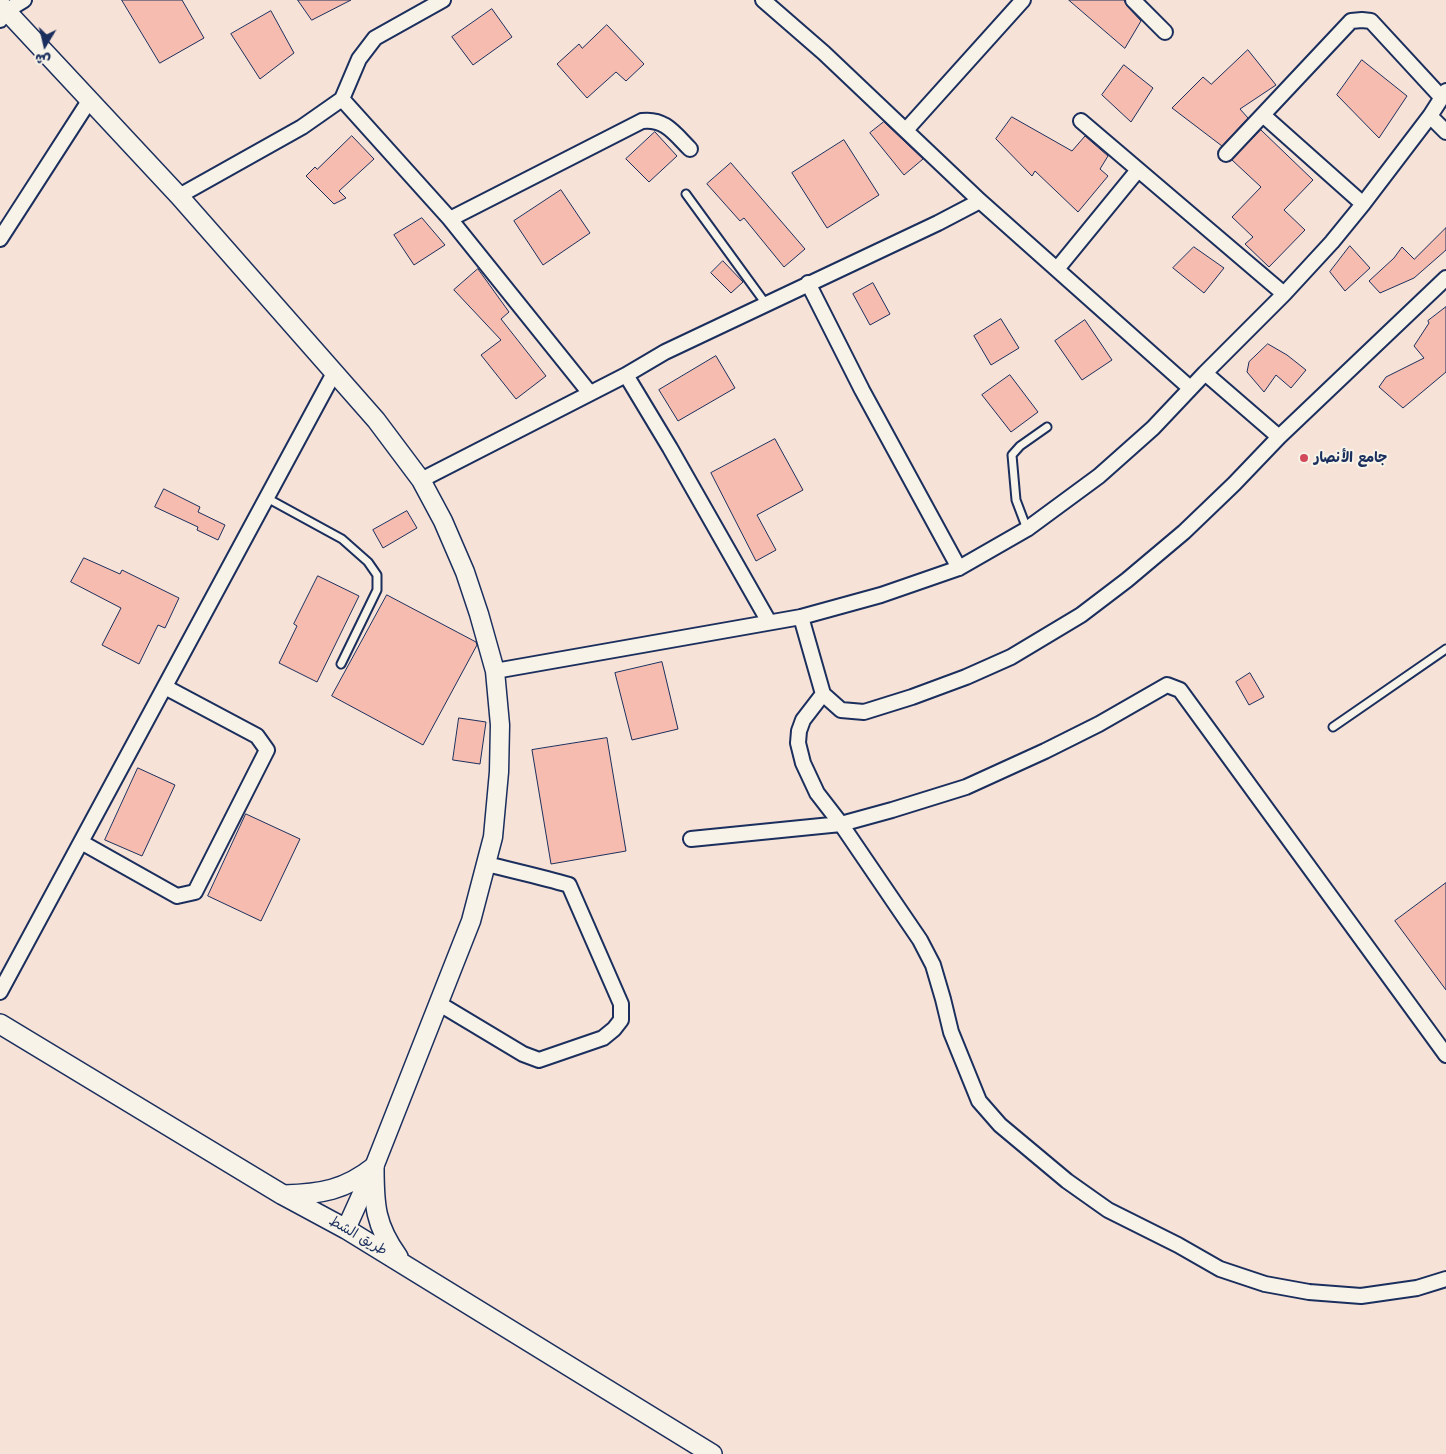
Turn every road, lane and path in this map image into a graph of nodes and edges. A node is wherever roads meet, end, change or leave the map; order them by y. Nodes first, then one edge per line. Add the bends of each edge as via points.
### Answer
1 (24, 0) edge
2 (443, 0) edge
3 (763, 0) edge
4 (1023, 0) edge
5 (1133, 0) edge
6 (2, 12) edge
7 (1166, 32) dead end
8 (1444, 94) edge
9 (342, 99) junction
10 (89, 101) junction
11 (1263, 115) junction
12 (1430, 116) junction
13 (1081, 121) dead end
14 (906, 130) junction
15 (1446, 132) edge
16 (690, 148) dead end
17 (1226, 154) dead end
18 (1138, 170) junction
19 (686, 194) dead end
20 (179, 196) junction
21 (980, 201) junction
22 (1363, 204) junction
23 (450, 218) junction
24 (0, 239) edge
25 (1058, 269) junction
26 (1446, 278) edge
27 (808, 283) junction
28 (1284, 294) junction
29 (766, 304) junction
30 (334, 373) junction
31 (1205, 373) junction
32 (626, 375) junction
33 (1190, 388) junction
34 (589, 392) junction
35 (1047, 427) dead end
36 (1280, 437) junction
37 (421, 480) junction
38 (267, 498) junction
39 (1027, 529) junction
40 (959, 568) junction
41 (801, 617) junction
42 (769, 622) junction
43 (1446, 649) edge
44 (341, 664) dead end
45 (495, 671) junction
46 (165, 688) junction
47 (823, 694) junction
48 (1334, 727) dead end
49 (841, 824) junction
50 (691, 839) dead end
51 (81, 842) junction
52 (487, 864) junction
53 (0, 992) edge
54 (438, 1003) junction
55 (0, 1024) edge
56 (1446, 1055) edge
57 (374, 1167) junction
58 (284, 1195) junction
59 (346, 1228) junction
60 (401, 1262) junction
61 (1446, 1280) edge
62 (712, 1454) edge

1 - 6 street
2 - 9 street via 375,38 358,59
3 - 14 street via 824,52
4 - 14 street
5 - 7 street
6 - 10 street
8 - 11 street via 1371,21 1351,21
8 - 12 street
9 - 20 street via 302,127
9 - 23 street
10 - 20 street
10 - 24 street
11 - 17 street
11 - 22 street
12 - 15 street
12 - 22 street
13 - 18 street
14 - 21 street
16 - 23 street via 666,125 658,121 642,121
18 - 25 street
18 - 28 street
19 - 29 lane
20 - 30 street
21 - 25 street
21 - 27 street
22 - 28 street
23 - 34 street
25 - 33 street
26 - 36 street
27 - 29 street
27 - 40 street
28 - 31 street
29 - 32 street via 665,352
30 - 37 street via 376,420
30 - 38 street
31 - 33 street
31 - 36 street
32 - 34 street
32 - 42 street
33 - 39 street via 1153,428 1099,476
34 - 37 street
35 - 39 lane via 1020,446 1012,456 1016,500
36 - 47 street via 1184,532 1127,580 1081,615 1010,656 912,697 864,712 841,710
37 - 45 street via 465,572
38 - 44 lane via 342,539 368,562 377,575 377,590
38 - 46 street
39 - 40 street
40 - 41 street via 881,595
41 - 42 street
41 - 47 street
42 - 45 street
43 - 48 lane
45 - 52 street via 500,725 499,772
46 - 51 street
46 - 51 street via 257,736 267,750 195,892 178,896
47 - 49 street via 803,720 798,743 812,784
49 - 50 street
49 - 56 street via 966,786 1045,751 1167,685 1180,690
49 - 61 street via 920,940 933,965 951,1032 979,1101 1000,1125 1067,1181 1108,1210 1220,1269 1265,1284 1308,1292 1361,1296
51 - 53 street
52 - 54 street via 471,921
52 - 54 street via 569,885 621,1004 621,1020 603,1038 539,1060 523,1054
54 - 57 street
55 - 58 main road, طريق الشط
57 - 58 main road via 359,1179 337,1188
57 - 59 street
57 - 60 main road via 379,1224
58 - 59 main road, طريق الشط
59 - 60 main road, طريق الشط
60 - 62 main road, طريق الشط

